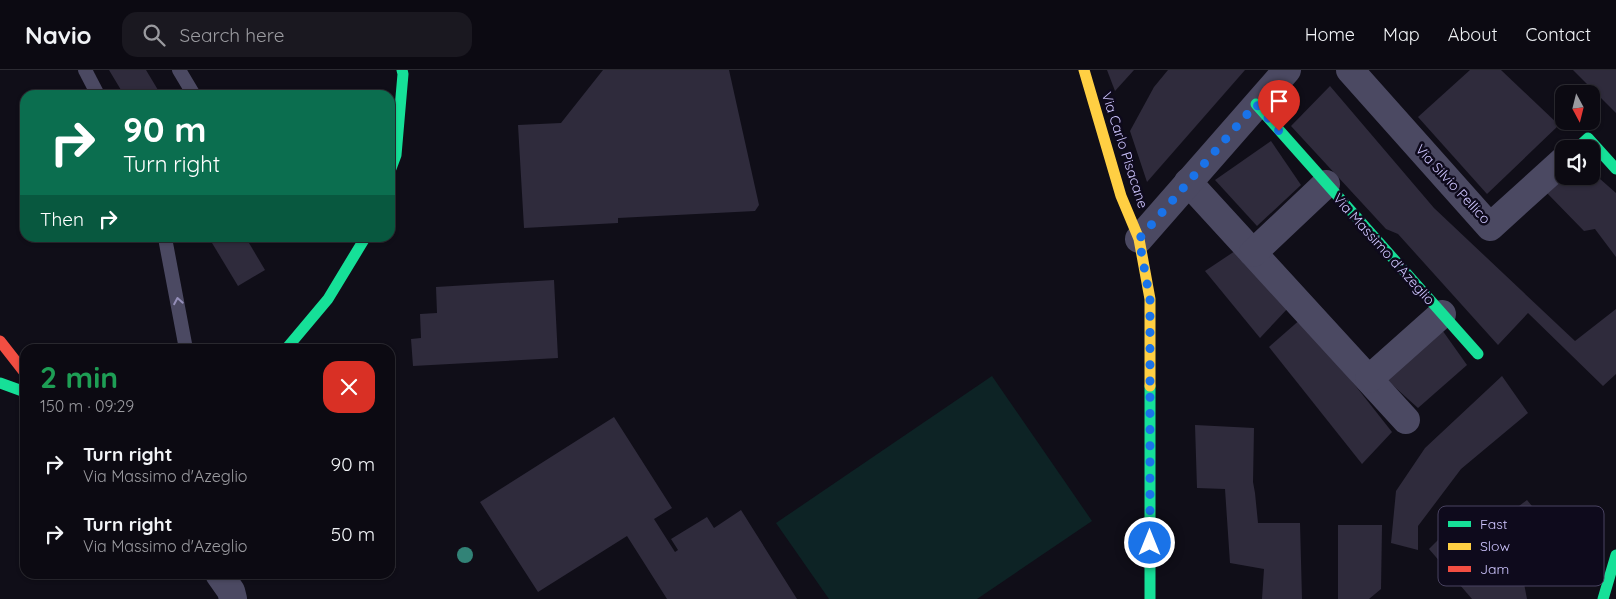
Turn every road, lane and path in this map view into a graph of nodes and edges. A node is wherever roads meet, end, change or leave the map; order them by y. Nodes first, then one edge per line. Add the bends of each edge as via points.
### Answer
1 (85, 70) edge
2 (179, 70) edge
3 (1084, 70) edge
4 (1287, 70) edge
5 (1350, 70) edge
6 (403, 71) edge
7 (95, 90) edge
8 (191, 90) edge
9 (1256, 104) junction
10 (1600, 151) edge
11 (395, 158) edge
12 (1555, 168) edge
13 (1616, 169) edge
14 (1188, 182) junction
15 (1326, 184) junction
16 (1139, 239) junction
17 (165, 242) edge
18 (363, 242) edge
19 (1253, 253) junction
20 (1442, 314) junction
21 (0, 341) edge
22 (185, 344) edge
23 (290, 344) edge
24 (1478, 354) dead end
25 (20, 367) edge
26 (1369, 379) junction
27 (0, 383) edge
28 (20, 390) edge
29 (1406, 420) dead end
30 (1616, 555) edge
31 (1150, 599) edge
32 (1603, 599) edge

1 - 7 lane
2 - 8 lane
3 - 16 street, Via Carlo Pisacane via 1121,196
4 - 9 street
5 - 12 street, Via Silvio Pellico via 1490,228
6 - 11 street
9 - 14 street
9 - 15 street, Via Massimo d'Azeglio
10 - 13 street
14 - 16 street
14 - 19 street
15 - 19 street, Via Massimo d'Azeglio
15 - 20 street, Via Massimo d'Azeglio
16 - 31 street, Via Carlo Pisacane via 1150,300
22 -> 17 lane
18 - 23 street via 328,299
19 - 26 street
20 - 24 street, Via Massimo d'Azeglio
20 - 26 street, Via Massimo d'Azeglio
21 - 25 street
26 - 29 street
27 - 28 street
30 - 32 street

